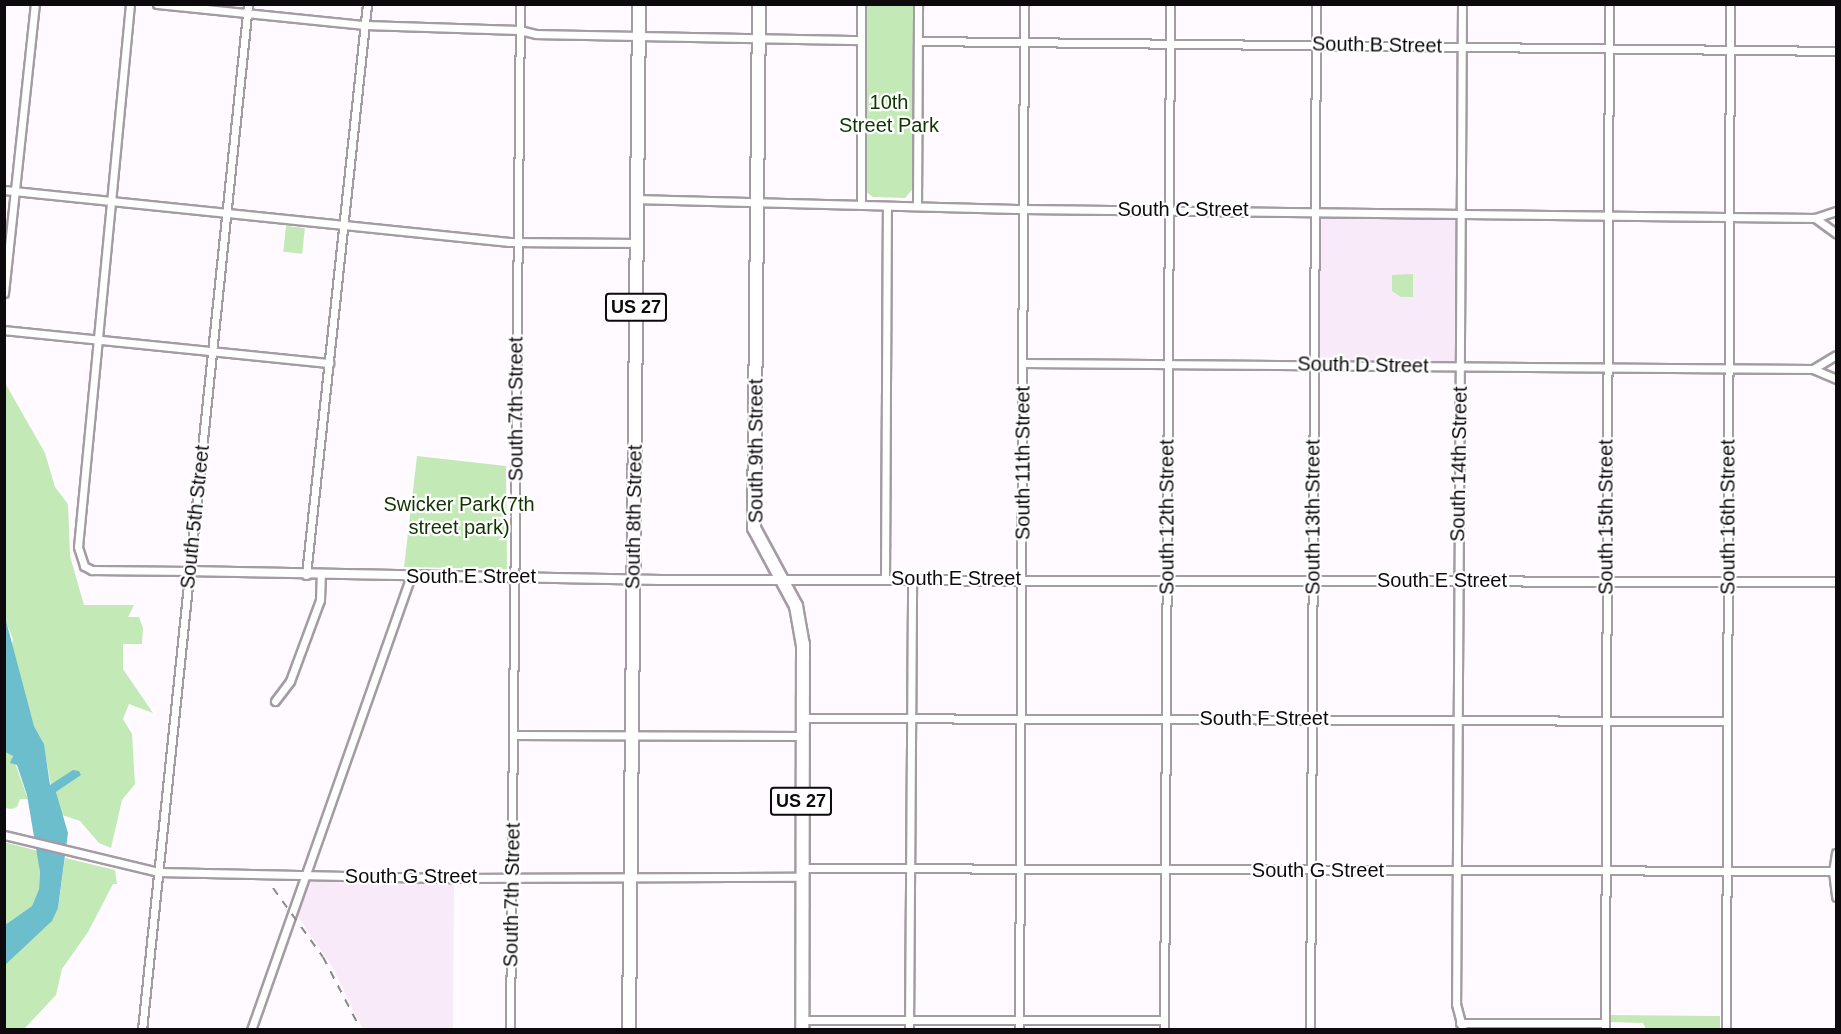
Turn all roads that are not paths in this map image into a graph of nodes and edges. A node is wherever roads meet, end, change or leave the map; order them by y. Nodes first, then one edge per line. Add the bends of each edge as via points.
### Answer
1 (35, 4) edge
2 (130, 4) edge
3 (157, 4) edge
4 (367, 4) edge
5 (520, 4) edge
6 (639, 4) edge
7 (759, 4) edge
8 (861, 4) edge
9 (918, 4) edge
10 (1024, 4) edge
11 (1170, 4) edge
12 (1316, 4) edge
13 (1462, 4) edge
14 (1609, 4) edge
15 (1730, 4) edge
16 (248, 8) edge
17 (365, 25) junction
18 (519, 30) junction
19 (639, 36) junction
20 (759, 39) junction
21 (861, 40) junction
22 (918, 41) junction
23 (1024, 42) junction
24 (1170, 43) junction
25 (1316, 44) junction
26 (1461, 46) junction
27 (1609, 47) junction
28 (1730, 48) junction
29 (1836, 51) edge
30 (4, 190) edge
31 (15, 192) junction
32 (638, 199) junction
33 (109, 201) junction
34 (758, 201) junction
35 (861, 205) junction
36 (887, 206) junction
37 (917, 206) junction
38 (1023, 209) junction
39 (1169, 209) junction
40 (1314, 210) junction
41 (1836, 211) edge
42 (1460, 212) junction
43 (227, 213) junction
44 (1608, 214) junction
45 (1729, 215) junction
46 (1815, 218) junction
47 (343, 225) junction
48 (1836, 233) edge
49 (517, 242) junction
50 (637, 243) junction
51 (4, 292) edge
52 (4, 330) edge
53 (96, 340) junction
54 (212, 351) junction
55 (1836, 355) edge
56 (329, 363) junction
57 (1023, 363) junction
58 (1168, 363) junction
59 (1314, 365) junction
60 (1460, 366) junction
61 (1606, 367) junction
62 (1728, 369) junction
63 (1813, 369) junction
64 (1836, 379) edge
65 (189, 571) junction
66 (306, 574) junction
67 (321, 575) junction
68 (411, 576) junction
69 (515, 576) junction
70 (634, 578) junction
71 (780, 578) junction
72 (885, 578) junction
73 (1022, 578) junction
74 (912, 579) junction
75 (1167, 579) junction
76 (1312, 580) junction
77 (1458, 580) junction
78 (1606, 580) junction
79 (1728, 581) junction
80 (1836, 582) edge
81 (275, 701) dead end
82 (801, 717) junction
83 (1166, 717) junction
84 (911, 718) junction
85 (1021, 718) junction
86 (1312, 718) junction
87 (1458, 719) junction
88 (1605, 720) junction
89 (1727, 721) junction
90 (514, 735) junction
91 (632, 735) junction
92 (801, 735) junction
93 (4, 835) edge
94 (1836, 853) edge
95 (910, 870) junction
96 (1020, 870) junction
97 (1165, 870) junction
98 (1311, 870) junction
99 (1457, 870) junction
100 (1605, 870) junction
101 (1726, 871) junction
102 (1835, 871) edge
103 (800, 872) junction
104 (158, 873) junction
105 (306, 875) junction
106 (632, 875) junction
107 (512, 877) junction
108 (1836, 897) edge
109 (909, 1020) junction
110 (1019, 1020) junction
111 (1164, 1020) junction
112 (802, 1025) edge
113 (1461, 1026) edge
114 (1605, 1026) edge
115 (142, 1029) edge
116 (251, 1029) edge
117 (510, 1029) edge
118 (629, 1029) edge
119 (909, 1029) edge
120 (1019, 1029) edge
121 (1164, 1029) edge
122 (1310, 1029) edge
123 (1726, 1029) edge

1 - 31 street
2 - 33 street
3 - 16 street
4 - 17 street
5 - 18 street, South 7th Street
6 - 19 highway, South 8th Street / US 27
7 - 20 highway, South 9th Street / US 27
8 - 21 street
9 - 22 street
10 - 23 street, South 11th Street
11 - 24 street, South 12th Street
12 - 25 street, South 13th Street
13 - 26 street, South 14th Street
14 - 27 street, South 15th Street
15 - 28 street, South 16th Street
16 - 17 street
16 - 43 street, South 5th Street
17 - 18 street
17 - 47 street
18 - 19 street via 536,34
18 - 49 street, South 7th Street
19 - 20 street
19 - 32 highway, South 8th Street / US 27
20 - 21 street
20 - 34 highway, South 9th Street / US 27
21 - 35 street
22 - 23 street, South B Street
22 - 37 street
23 - 24 street, South B Street
23 - 38 street, South 11th Street
24 - 25 street, South B Street
24 - 39 street, South 12th Street
25 - 26 street, South B Street
25 - 40 street, South 13th Street
26 - 27 street, South B Street
26 - 42 street, South 14th Street
27 - 28 street, South B Street
27 - 44 street, South 15th Street
28 - 29 street, South B Street
28 - 45 street, South 16th Street
30 - 31 street
31 - 33 street
31 - 51 street
32 - 34 street, South C Street
32 - 50 highway, South 8th Street / US 27
33 - 43 street
33 - 53 street
34 - 35 street, South C Street
34 - 71 highway, South 9th Street / US 27 via 754,528
35 - 36 street, South C Street
36 - 37 street, South C Street
36 - 72 street
37 - 38 street, South C Street
38 - 39 street, South C Street
38 - 57 street, South 11th Street
39 - 40 street, South C Street
39 - 58 street, South 12th Street
40 - 42 street, South C Street
40 - 59 street, South 13th Street
41 - 46 street
42 - 44 street, South C Street
42 - 60 street, South 14th Street
43 - 47 street
43 - 54 street, South 5th Street
44 - 45 street, South C Street
44 - 61 street, South 15th Street
45 - 46 street, South C Street
45 - 62 street, South 16th Street
46 - 48 street
47 - 49 street
47 - 56 street
49 - 50 street
49 - 69 street, South 7th Street
50 - 70 highway, South 8th Street / US 27
52 - 53 street
53 - 54 street
53 - 65 street, South E Street via 77,526 81,560 92,570
54 - 56 street
54 - 65 street, South 5th Street
55 - 63 street
56 - 66 street
57 - 58 street, South D Street
57 - 73 street, South 11th Street
58 - 59 street, South D Street
58 - 75 street, South 12th Street
59 - 60 street, South D Street
59 - 76 street, South 13th Street
60 - 61 street, South D Street
60 - 77 street, South 14th Street
61 - 62 street, South D Street
61 - 78 street, South 15th Street
62 - 63 street, South D Street
62 - 79 street, South 16th Street
63 - 64 street
65 - 66 street, South E Street
65 - 104 street, South 5th Street
66 - 67 street, South E Street
67 - 68 street, South E Street
67 - 81 street via 320,600 291,681
68 - 69 street, South E Street
68 - 105 street
69 - 70 street, South E Street
69 - 90 street, South 7th Street
70 - 71 street, South E Street
70 - 91 highway, South 8th Street / US 27
71 - 72 street, South E Street
71 - 82 highway, South 9th Street / US 27 via 796,606 801,631
72 - 74 street, South E Street
73 - 74 street, South E Street
73 - 75 street, South E Street
73 - 85 street, South 11th Street
74 - 84 street
75 - 76 street, South E Street
75 - 83 street, South 12th Street
76 - 77 street, South E Street
76 - 86 street, South 13th Street
77 - 78 street, South E Street
77 - 87 street, South 14th Street
78 - 79 street, South E Street
78 - 88 street, South 15th Street
79 - 80 street, South E Street
79 - 89 street, South 16th Street
82 - 84 street, South F Street
82 - 92 highway, South 9th Street / US 27
83 - 85 street, South F Street
83 - 86 street, South F Street
83 - 97 street, South 12th Street
84 - 85 street, South F Street
84 - 95 street
85 - 96 street, South 11th Street
86 - 87 street, South F Street
86 - 98 street, South 13th Street
87 - 88 street, South F Street
87 - 99 street, South 14th Street
88 - 89 street, South F Street
88 - 100 street, South 15th Street
89 - 101 street, South 16th Street
90 - 91 street
90 - 107 street, South 7th Street
91 - 92 street
91 - 106 highway, South 8th Street / US 27
92 - 103 highway, South 9th Street / US 27
93 - 104 street, South G Street
94 - 102 street
95 - 96 street, South G Street
95 - 103 street, South G Street
95 - 109 street
96 - 97 street, South G Street
96 - 110 street, South 11th Street
97 - 98 street, South G Street
97 - 111 street, South 12th Street
98 - 99 street, South G Street
98 - 122 street, South 13th Street
99 - 100 street, South G Street
99 - 113 street, South 14th Street via 1456,1004
100 - 101 street, South G Street
100 - 114 street, South 15th Street
101 - 102 street, South G Street
101 - 123 street, South 16th Street
102 - 108 street
103 - 106 street, South G Street
103 - 112 highway, South 9th Street / US 27
104 - 105 street, South G Street
104 - 115 street, South 5th Street
105 - 107 street, South G Street
105 - 116 street
106 - 107 street, South G Street
106 - 118 highway, South 8th Street / US 27
107 - 117 street, South 7th Street
109 - 110 street
109 - 112 street
109 - 119 street
110 - 111 street
110 - 120 street, South 11th Street
111 - 121 street, South 12th Street
113 - 114 street

